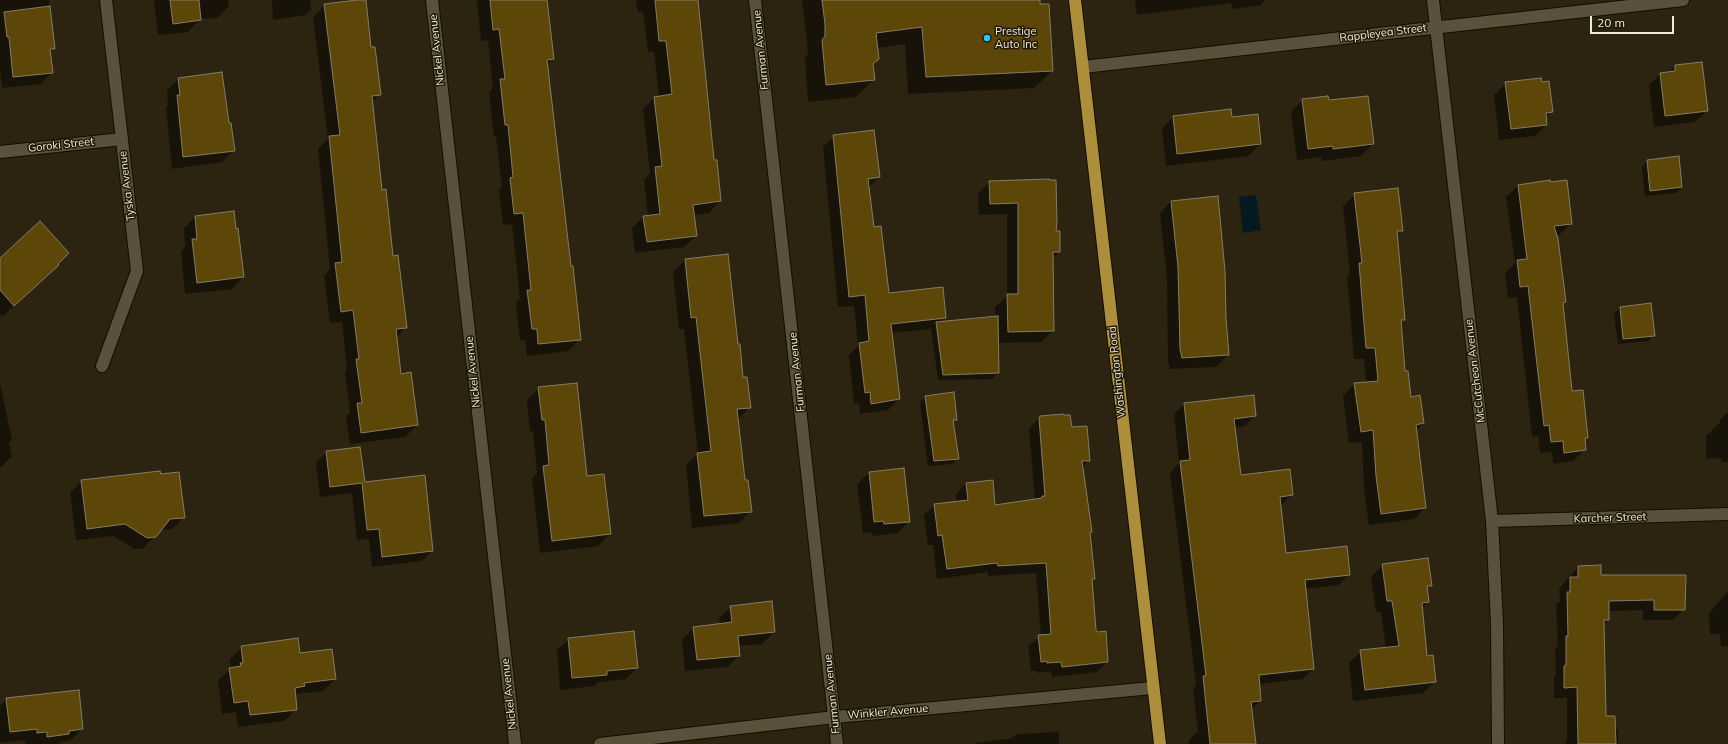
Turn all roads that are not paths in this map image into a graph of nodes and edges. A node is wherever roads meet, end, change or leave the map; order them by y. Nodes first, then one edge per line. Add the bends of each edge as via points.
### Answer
1 (106, 0) edge
2 (432, 0) edge
3 (755, 0) edge
4 (1075, 0) edge
5 (1433, 0) edge
6 (1683, 0) edge
7 (1436, 27) junction
8 (1083, 67) junction
9 (122, 139) junction
10 (0, 152) edge
11 (102, 366) dead end
12 (1728, 514) edge
13 (1492, 521) junction
14 (1153, 688) junction
15 (835, 717) junction
16 (515, 744) edge
17 (600, 744) edge
18 (837, 744) edge
19 (1160, 744) edge
20 (1498, 744) edge

1 - 9 street, Tyska Avenue
2 - 16 street, Nickel Avenue
3 - 15 street, Furman Avenue
4 - 8 main road, Washington Road
5 - 7 street, McCutcheon Avenue
6 - 7 street, Rappleyea Street
7 - 8 street, Rappleyea Street
7 - 13 street, McCutcheon Avenue
8 - 14 main road, Washington Road
9 - 10 street, Goroki Street
9 - 11 street, Tyska Avenue via 137,272
12 - 13 street, Karcher Street
13 - 20 street, McCutcheon Avenue via 1497,624
14 - 15 street, Winkler Avenue
14 - 19 main road, Washington Road
15 - 17 street, Winkler Avenue
15 - 18 street, Furman Avenue

